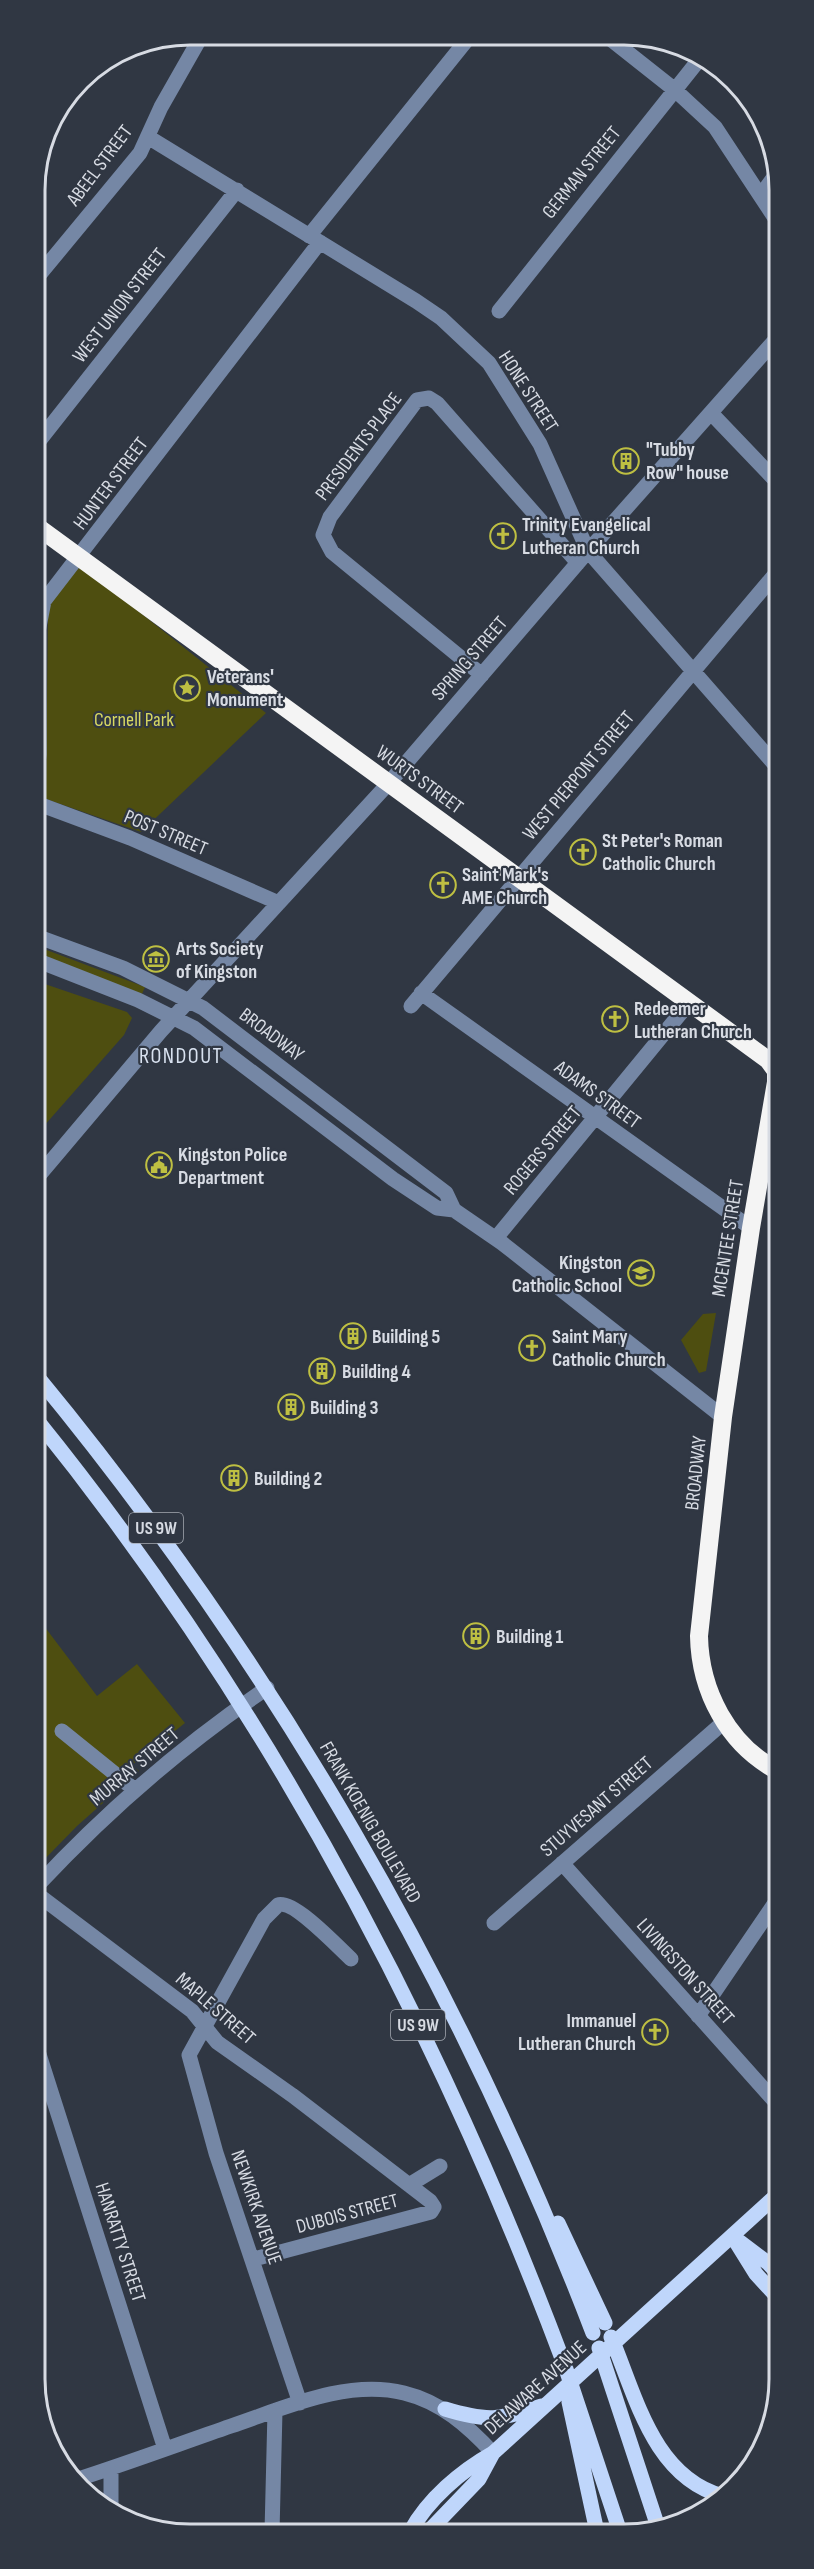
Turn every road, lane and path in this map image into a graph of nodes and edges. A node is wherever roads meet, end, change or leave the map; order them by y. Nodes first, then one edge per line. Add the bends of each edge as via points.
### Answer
1 (196, 45) edge
2 (463, 45) edge
3 (618, 45) edge
4 (696, 64) edge
5 (675, 90) junction
6 (148, 137) junction
7 (769, 183) edge
8 (237, 190) junction
9 (760, 195) junction
10 (769, 208) edge
11 (315, 239) junction
12 (45, 268) edge
13 (499, 310) dead end
14 (769, 347) edge
15 (711, 413) junction
16 (45, 434) edge
17 (769, 474) edge
18 (45, 532) edge
19 (80, 556) junction
20 (583, 557) junction
21 (769, 582) edge
22 (45, 600) edge
23 (692, 673) junction
24 (482, 675) junction
25 (769, 758) edge
26 (388, 784) junction
27 (45, 806) edge
28 (518, 879) junction
29 (279, 903) junction
30 (45, 939) edge
31 (45, 964) edge
32 (421, 993) junction
33 (190, 1001) junction
34 (689, 1003) junction
35 (411, 1006) dead end
36 (174, 1017) junction
37 (769, 1061) edge
38 (596, 1118) junction
39 (769, 1123) edge
40 (45, 1168) edge
41 (454, 1209) junction
42 (751, 1228) junction
43 (496, 1238) junction
44 (45, 1387) edge
45 (723, 1417) junction
46 (45, 1431) edge
47 (267, 1688) junction
48 (240, 1706) junction
49 (725, 1721) junction
50 (62, 1731) dead end
51 (769, 1765) edge
52 (135, 1790) junction
53 (562, 1863) junction
54 (45, 1877) edge
55 (45, 1900) edge
56 (769, 1912) edge
57 (494, 1923) dead end
58 (351, 1959) dead end
59 (698, 2016) junction
60 (203, 2025) junction
61 (45, 2073) edge
62 (769, 2095) edge
63 (440, 2166) dead end
64 (409, 2185) junction
65 (425, 2197) joint
66 (769, 2203) edge
67 (734, 2237) junction
68 (254, 2259) junction
69 (769, 2264) edge
70 (769, 2288) edge
71 (602, 2335) junction
72 (564, 2368) junction
73 (300, 2403) junction
74 (550, 2403) junction
75 (445, 2409) junction
76 (274, 2411) junction
77 (165, 2449) junction
78 (494, 2453) junction
79 (111, 2469) junction
80 (83, 2477) edge
81 (714, 2492) edge
82 (111, 2501) edge
83 (656, 2520) edge
84 (272, 2524) edge
85 (416, 2524) edge
86 (436, 2524) edge
87 (595, 2524) edge
88 (617, 2524) edge

1 - 6 street, ABEEL STREET
2 - 11 street, HUNTER STREET
3 - 5 street
4 - 5 street, GERMAN STREET
5 - 9 street via 715,127
5 - 13 street, GERMAN STREET
6 - 8 street, HONE STREET
6 - 12 street, ABEEL STREET via 140,153
7 - 9 street
8 - 11 street, HONE STREET
8 - 16 street, WEST UNION STREET
9 - 10 street
11 - 19 street, HUNTER STREET
11 - 20 street, HONE STREET via 441,318 489,363 540,444
14 - 15 street, SPRING STREET
15 - 17 street
15 - 20 street, SPRING STREET
18 - 19 highway, WURTS STREET
19 - 22 street, HUNTER STREET
19 - 26 highway, WURTS STREET
20 - 23 street, HONE STREET
20 - 24 street, SPRING STREET
20 - 24 street, PRESIDENTS PLACE via 437,403 429,398 417,400 330,517 323,535 332,552
21 - 23 street, WEST PIERPONT STREET
23 - 25 street, HONE STREET
23 - 28 street, WEST PIERPONT STREET
24 - 26 street, SPRING STREET
26 - 28 highway, WURTS STREET
26 - 29 street, SPRING STREET
27 - 29 street, POST STREET via 130,838
28 - 32 street, WEST PIERPONT STREET
28 - 34 highway, WURTS STREET
29 - 33 street, SPRING STREET
30 - 33 street, BROADWAY via 123,968
31 - 36 street, BROADWAY
32 - 35 street, WEST PIERPONT STREET
32 - 38 street, ADAMS STREET
33 - 36 street, SPRING STREET
33 - 41 street, BROADWAY via 446,1193
34 - 37 highway, WURTS STREET
34 - 38 street, ROGERS STREET
36 - 40 street, SPRING STREET
36 - 41 street, BROADWAY via 194,1028 393,1179 437,1209
38 - 42 street, ADAMS STREET
38 - 43 street, ROGERS STREET
39 - 42 highway, MCENTEE STREET
41 - 43 street, BROADWAY
42 - 45 highway, MCENTEE STREET
43 - 45 street, BROADWAY
44 - 47 main road, FRANK KOENIG BOULEVARD / US 9W via 180,1561
45 - 49 highway, BROADWAY via 699,1660 707,1688
46 - 48 main road, US 9W via 158,1578
47 - 48 street, MURRAY STREET
47 - 71 main road, FRANK KOENIG BOULEVARD / US 9W via 348,1820 423,1956
48 - 52 street, MURRAY STREET
48 - 72 main road, US 9W via 320,1836 392,1971 484,2168
49 - 51 highway, BROADWAY via 750,1751
49 - 53 street, STUYVESANT STREET
50 - 52 street
52 - 54 street, MURRAY STREET
53 - 57 street, STUYVESANT STREET
53 - 59 street, LIVINGSTON STREET
55 - 60 street, MAPLE STREET via 192,2011
56 - 59 street
58 - 60 street, NEWKIRK AVENUE via 298,1911 282,1903 264,1919
59 - 62 street, LIVINGSTON STREET
60 - 64 street, MAPLE STREET via 217,2042 292,2094
60 - 68 street, NEWKIRK AVENUE via 191,2048 190,2061 216,2153
61 - 77 street, HANRATTY STREET
63 - 64 street
64 - 65 street, MAPLE STREET
65 - 68 street, DUBOIS STREET via 434,2207 431,2212
66 - 67 main road, DELAWARE AVENUE
67 - 69 main road
67 - 70 main road
67 - 74 main road, DELAWARE AVENUE
68 - 73 street, NEWKIRK AVENUE
71 - 81 main road via 662,2452 680,2475
71 - 83 main road, FRANK KOENIG BOULEVARD / US 9W
72 - 87 main road
72 - 88 main road
73 - 75 street, DELAWARE AVENUE via 326,2395 381,2390 424,2399
73 - 76 street, DELAWARE AVENUE
74 - 75 main road via 480,2420
74 - 78 main road, DELAWARE AVENUE
75 - 78 street, DELAWARE AVENUE
76 - 77 street, DELAWARE AVENUE
76 - 84 street
77 - 79 street, DELAWARE AVENUE
78 - 85 main road via 468,2468 432,2501
78 - 86 main road via 479,2480
79 - 80 street, DELAWARE AVENUE
79 - 82 street

